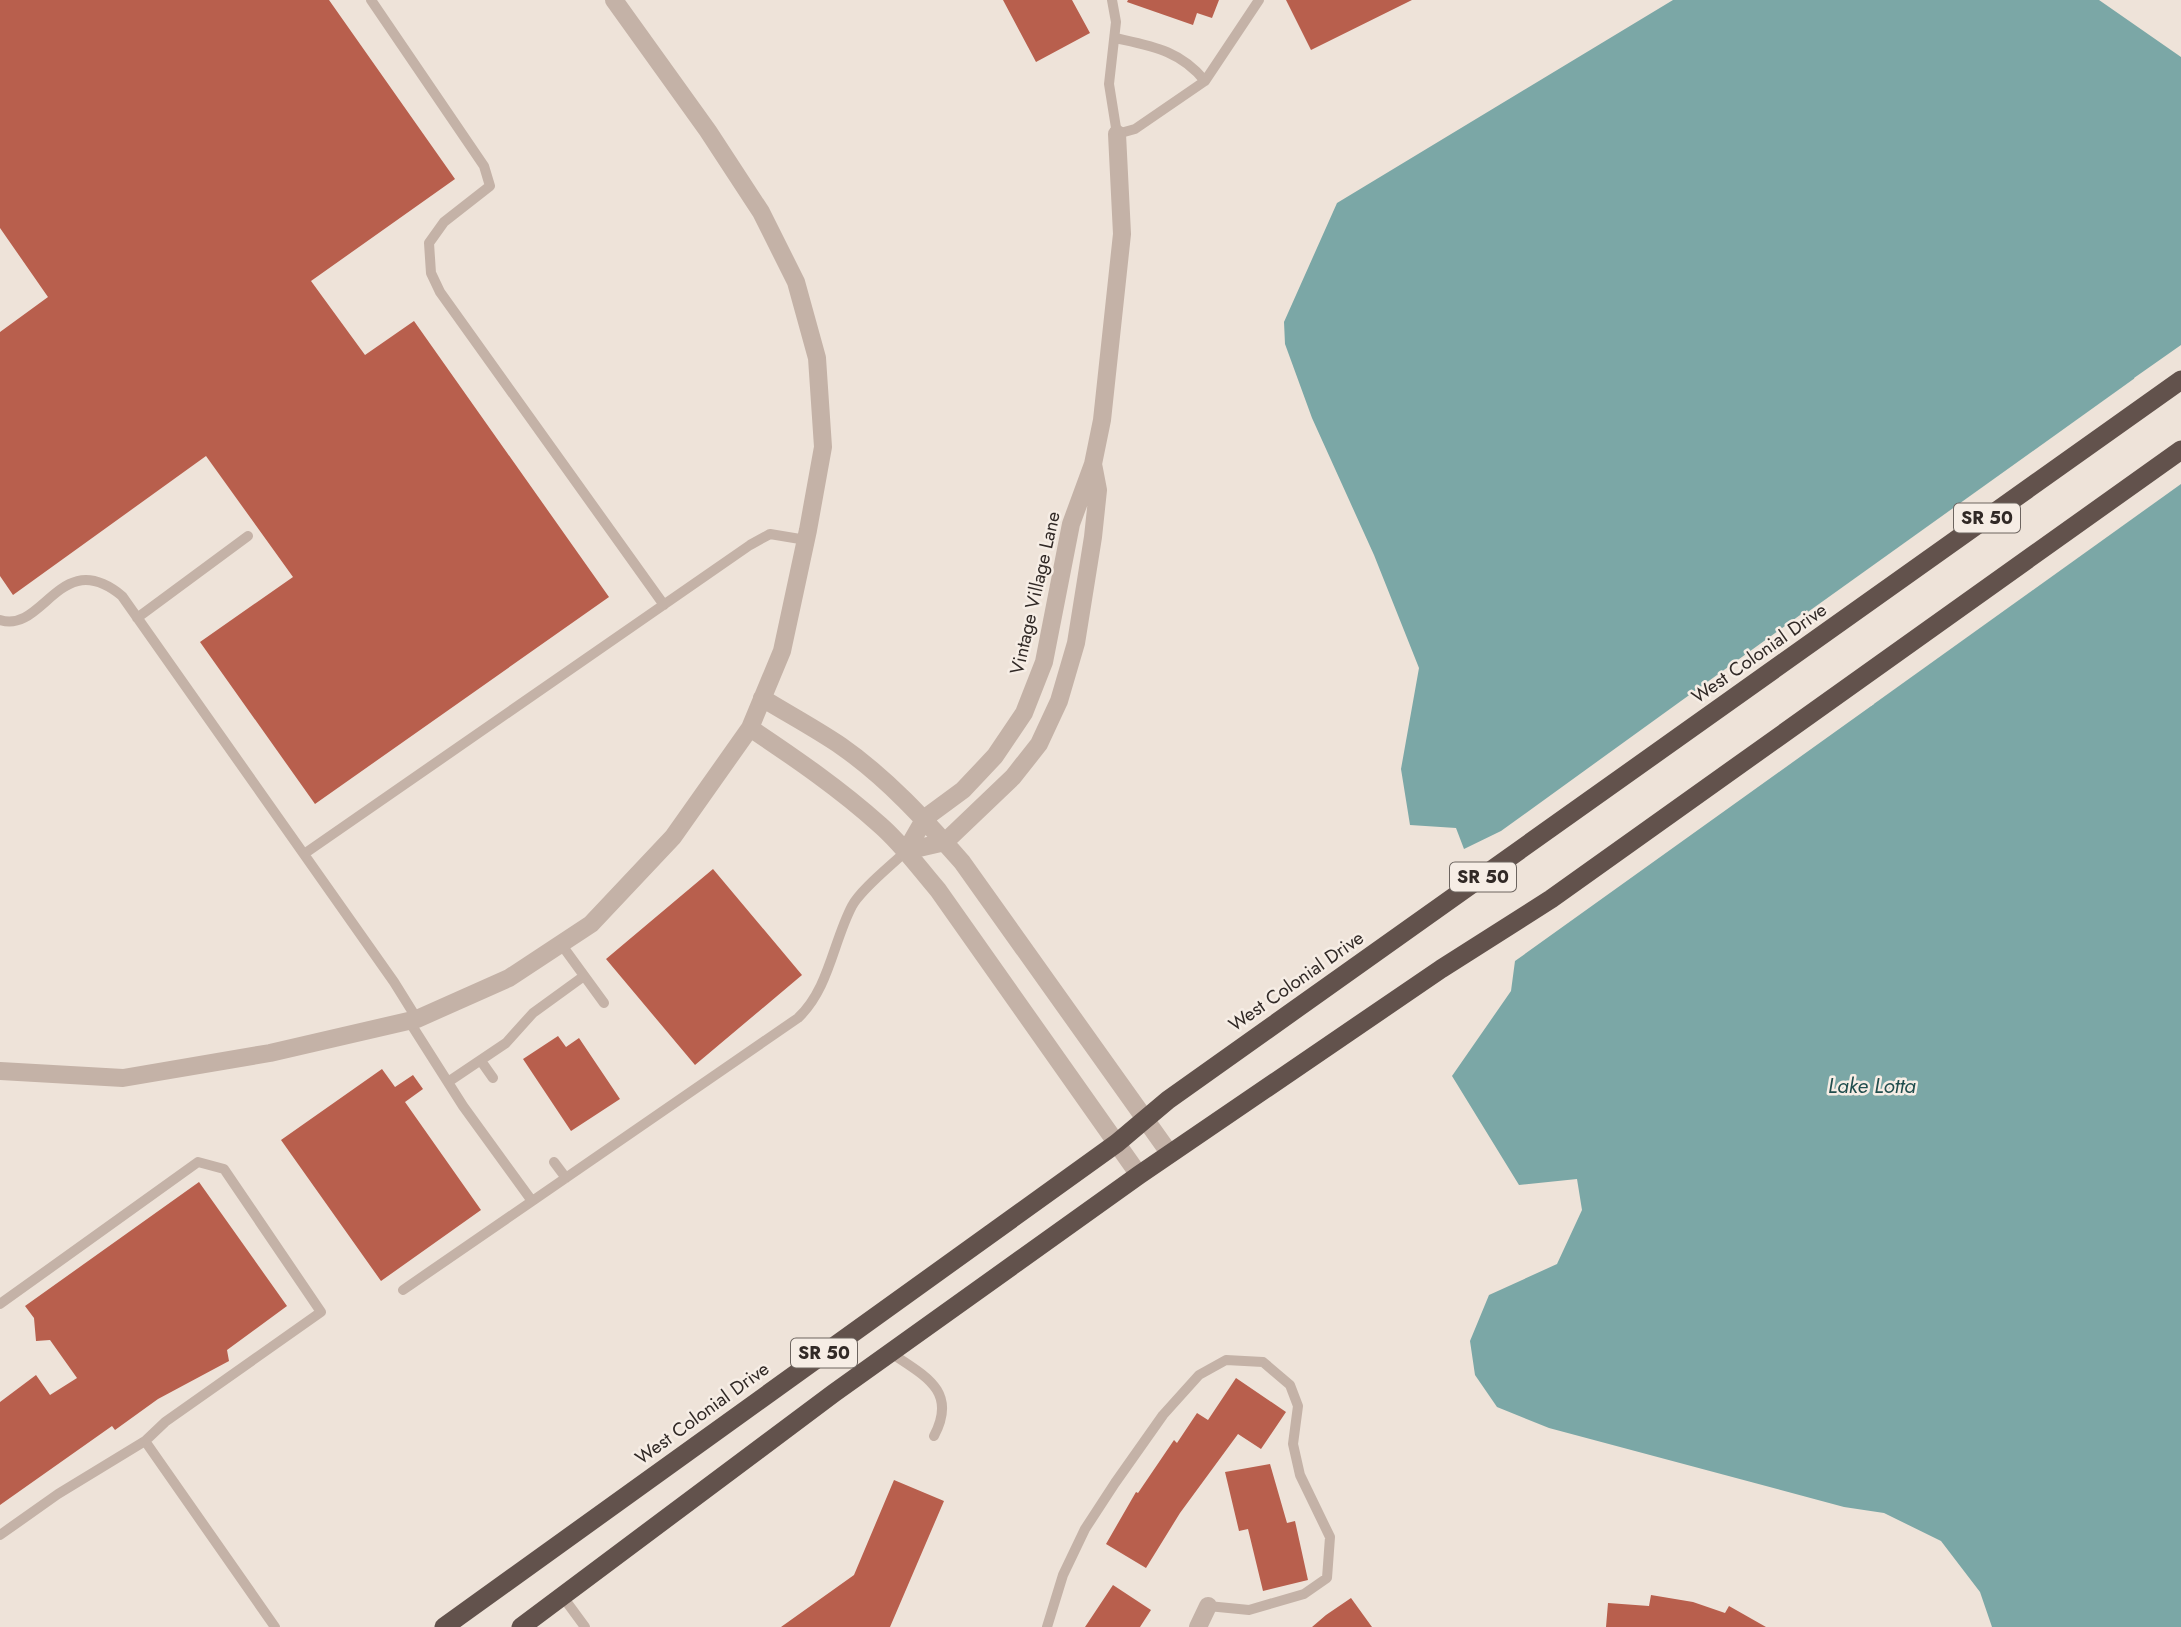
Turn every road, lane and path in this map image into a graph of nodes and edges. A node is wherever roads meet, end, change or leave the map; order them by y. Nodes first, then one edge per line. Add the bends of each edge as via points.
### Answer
1 (371, 0) edge
2 (614, 0) edge
3 (1112, 0) edge
4 (1259, 0) edge
5 (1115, 38) junction
6 (1205, 81) junction
7 (1116, 134) junction
8 (2181, 380) edge
9 (2181, 450) edge
10 (1093, 464) junction
11 (248, 536) dead end
12 (806, 540) junction
13 (664, 605) junction
14 (137, 618) junction
15 (0, 620) edge
16 (762, 698) junction
17 (750, 728) junction
18 (925, 818) junction
19 (945, 842) junction
20 (906, 851) junction
21 (304, 854) junction
22 (561, 944) junction
23 (584, 975) junction
24 (604, 1003) dead end
25 (413, 1020) junction
26 (481, 1061) junction
27 (0, 1071) edge
28 (493, 1078) dead end
29 (448, 1082) junction
30 (1145, 1119) junction
31 (1117, 1143) junction
32 (1170, 1154) junction
33 (554, 1162) dead end
34 (1139, 1175) junction
35 (566, 1178) junction
36 (532, 1201) junction
37 (403, 1290) dead end
38 (0, 1304) edge
39 (891, 1353) junction
40 (934, 1436) dead end
41 (145, 1441) junction
42 (0, 1535) edge
43 (563, 1597) junction
44 (1208, 1605) joint
45 (275, 1627) edge
46 (444, 1627) edge
47 (521, 1627) edge
48 (585, 1627) edge
49 (1047, 1627) edge
50 (1198, 1627) edge

1 - 13 lane via 484,166 490,186 444,222 429,243 431,273 440,292
2 - 12 street via 761,212 796,282 817,358 823,447
3 - 5 lane, Vintage Village Lane
4 - 6 lane
5 - 6 lane via 1165,50
5 - 7 lane, Vintage Village Lane via 1109,84
6 - 7 lane via 1135,129
7 - 10 street, Vintage Village Lane via 1122,234
8 - 30 highway, West Colonial Drive / SR 50
9 - 32 highway, SR 50 via 1551,899
10 - 18 street, Vintage Village Lane via 1071,524 1044,662 1024,713 995,756 962,790
10 - 19 street, Vintage Village Lane via 1098,490 1093,537 1076,643 1059,701 1039,744 1013,777
11 - 14 lane
12 - 13 lane via 770,534
12 - 16 street via 782,651
13 - 21 lane
14 - 15 lane via 108,584 80,580 23,618
14 - 21 lane
16 - 17 street
16 - 18 street via 841,746
17 - 20 street via 814,771
17 - 22 street via 673,838 591,924
18 - 19 street
18 - 20 street, Vintage Village Lane
19 - 20 street
19 - 30 street
20 - 31 street
20 - 35 lane via 854,902 812,1004
21 - 25 lane via 394,982
22 - 23 lane
22 - 25 street via 509,978
23 - 24 lane
23 - 26 lane via 533,1013
25 - 27 street via 270,1053 123,1078
25 - 29 lane
26 - 28 lane
26 - 29 lane
29 - 36 lane
30 - 31 highway, West Colonial Drive / SR 50
30 - 32 street
31 - 34 street
31 - 46 highway, West Colonial Drive / SR 50
32 - 34 highway, SR 50
33 - 35 lane
34 - 39 highway, SR 50
35 - 36 lane
36 - 37 lane
38 - 41 lane via 198,1162 224,1169 321,1312 165,1422
39 - 40 lane via 925,1376 940,1394 942,1422
39 - 43 highway, SR 50
41 - 42 lane
41 - 45 lane
43 - 47 highway, SR 50
43 - 48 lane
44 - 49 lane via 1249,1610 1304,1594 1326,1578 1330,1537 1300,1475 1293,1444 1298,1406 1290,1385 1263,1362 1226,1360 1199,1375 1163,1415 1084,1529
44 - 50 street

